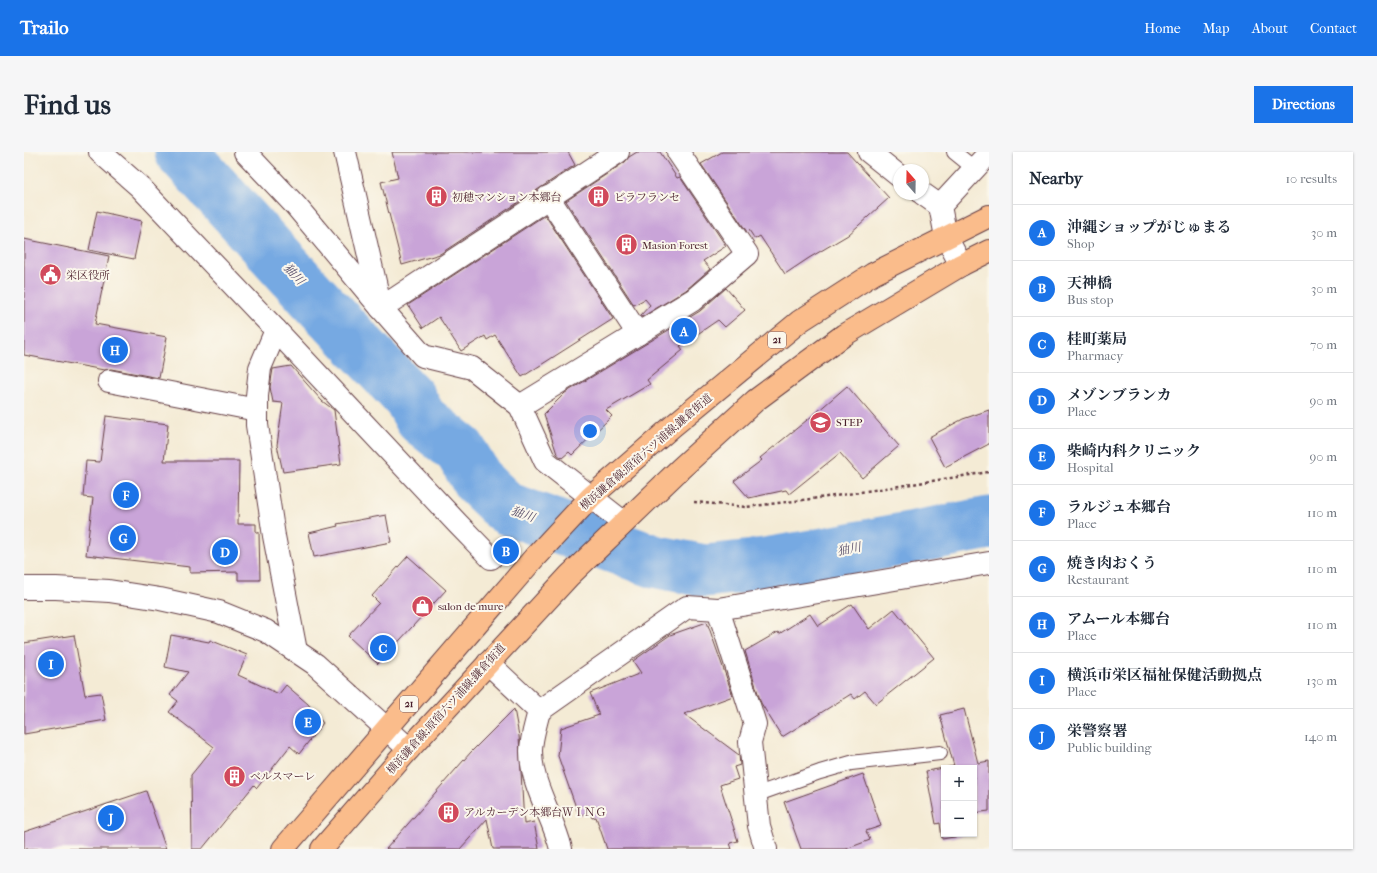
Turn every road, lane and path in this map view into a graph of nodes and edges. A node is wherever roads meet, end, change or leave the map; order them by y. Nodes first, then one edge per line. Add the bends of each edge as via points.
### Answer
1 (100, 152) edge
2 (244, 152) edge
3 (345, 152) edge
4 (618, 152) edge
5 (678, 152) edge
6 (869, 152) edge
7 (954, 152) edge
8 (989, 153) edge
9 (975, 169) junction
10 (893, 171) edge
11 (548, 197) junction
12 (932, 200) edge
13 (989, 216) edge
14 (946, 237) junction
15 (989, 252) edge
16 (961, 264) junction
17 (381, 308) junction
18 (276, 330) junction
19 (638, 334) junction
20 (109, 381) dead end
21 (520, 406) junction
22 (257, 410) junction
23 (989, 472) edge
24 (590, 498) junction
25 (694, 502) dead end
26 (623, 522) junction
27 (491, 558) dead end
28 (989, 563) edge
29 (24, 588) edge
30 (718, 609) junction
31 (296, 651) junction
32 (488, 663) junction
33 (539, 712) junction
34 (388, 728) junction
35 (410, 749) junction
36 (940, 753) dead end
37 (755, 795) junction
38 (283, 849) edge
39 (322, 849) edge
40 (561, 849) edge
41 (766, 849) edge

1 - 18 street via 140,187
2 - 17 street via 296,206
3 - 17 street
4 - 11 street
5 - 19 street via 747,254 693,300
6 - 10 street
7 - 9 lane
8 - 9 street
9 - 12 street
11 - 17 street
11 - 19 street
12 - 14 street
13 - 14 main road, 横浜鎌倉線;原宿六ツ浦線;鎌倉街道 / 21
14 - 16 street
14 - 24 main road, 横浜鎌倉線;原宿六ツ浦線;鎌倉街道 / 21 via 873,274 800,321
15 - 16 main road, 横浜鎌倉線;原宿六ツ浦線;鎌倉街道
16 - 26 main road, 横浜鎌倉線;原宿六ツ浦線;鎌倉街道 via 844,335 756,400
17 - 21 street via 423,356 472,368
18 - 22 street via 260,368
18 - 27 street
19 - 21 street
20 - 22 street
21 - 24 street via 545,461
22 - 31 street via 257,425 274,536
23 - 25 path via 835,496 746,506
24 - 26 street
24 - 34 main road, 横浜鎌倉線;原宿六ツ浦線;鎌倉街道 / 21 via 534,558
26 - 32 main road, 横浜鎌倉線;原宿六ツ浦線;鎌倉街道
28 - 30 street
29 - 31 street via 109,591 219,612 266,632
30 - 33 street via 687,607
30 - 37 street via 755,724 750,742
31 - 34 street via 315,664
32 - 33 street
32 - 35 main road, 横浜鎌倉線;原宿六ツ浦線;鎌倉街道
33 - 40 street via 531,750 533,775
34 - 35 street
34 - 38 main road, 横浜鎌倉線;原宿六ツ浦線;鎌倉街道 / 21
35 - 39 main road, 横浜鎌倉線;原宿六ツ浦線;鎌倉街道
36 - 37 lane via 851,763
37 - 41 street via 759,826

